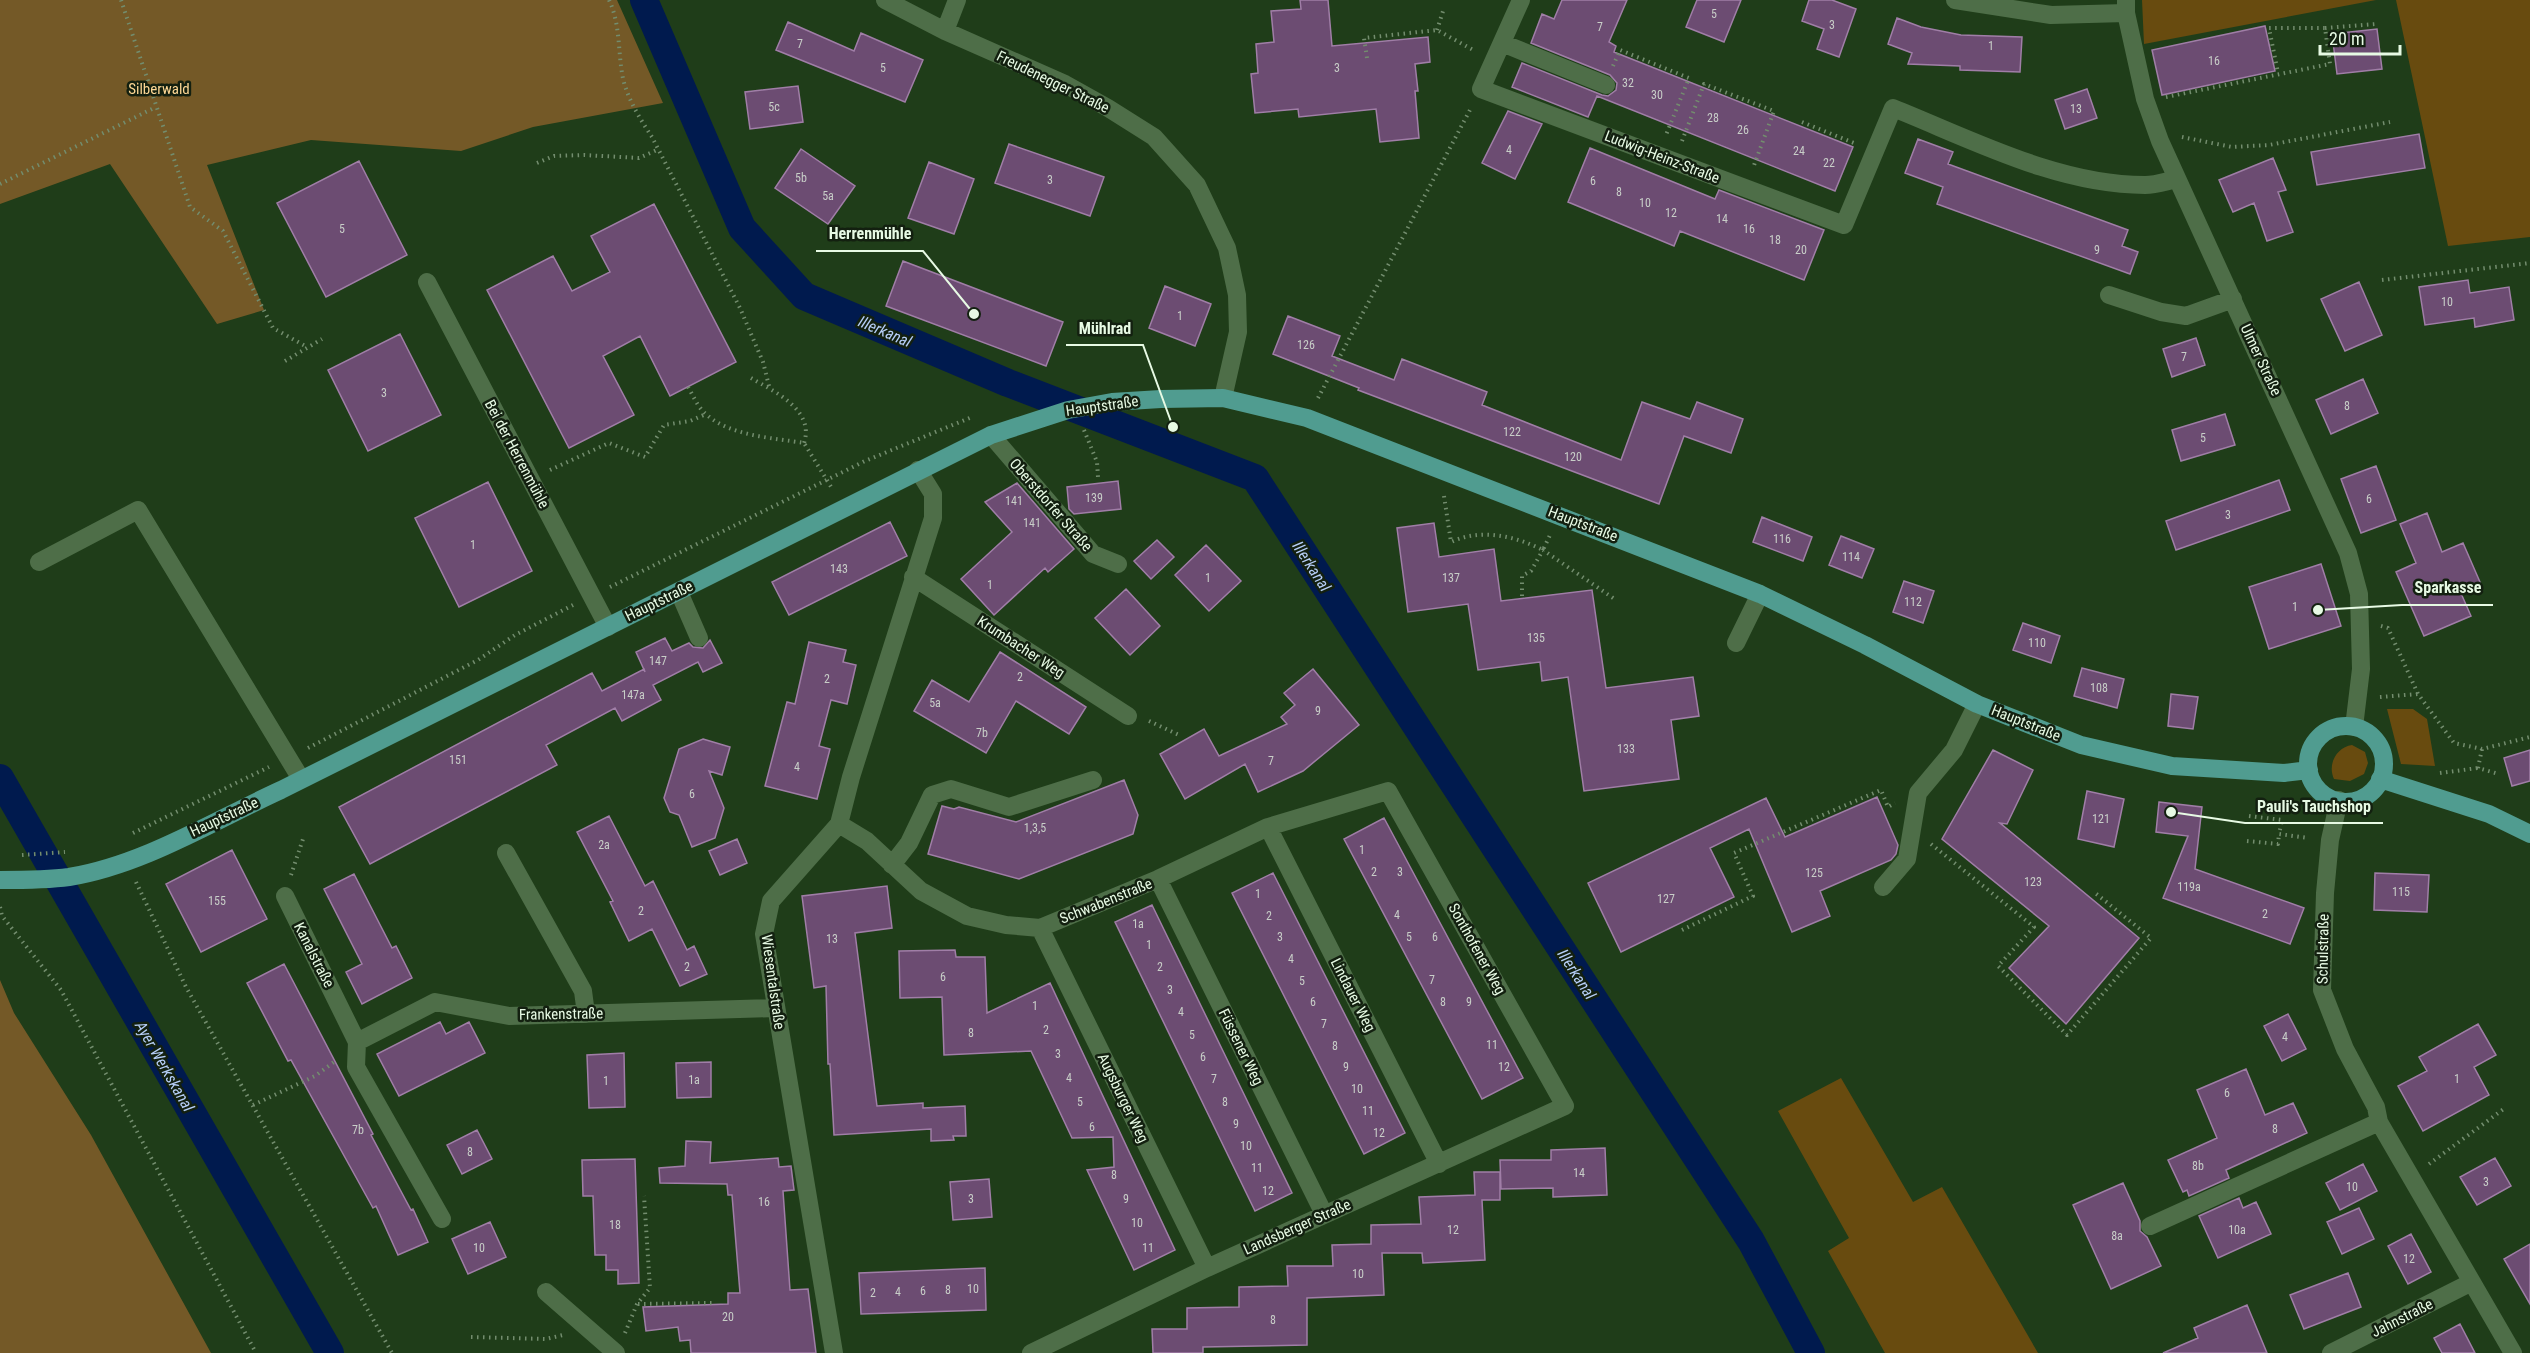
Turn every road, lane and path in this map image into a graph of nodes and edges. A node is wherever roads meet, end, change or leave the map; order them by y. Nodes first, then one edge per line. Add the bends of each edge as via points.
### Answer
1 (121, 0) edge
2 (609, 0) edge
3 (885, 0) edge
4 (957, 0) edge
5 (1521, 0) edge
6 (1958, 0) edge
7 (2126, 7) edge
8 (1444, 8) dead end
9 (2376, 24) dead end
10 (2325, 28) junction
11 (1437, 30) junction
12 (945, 31) junction
13 (1502, 43) junction
14 (1367, 58) dead end
15 (1494, 61) junction
16 (2278, 73) junction
17 (1606, 85) joint
18 (1481, 89) junction
19 (2146, 102) junction
20 (156, 107) junction
21 (1802, 122) dead end
22 (2390, 122) dead end
23 (2160, 141) junction
24 (657, 150) junction
25 (1875, 152) junction
26 (1666, 158) junction
27 (537, 163) dead end
28 (2177, 179) junction
29 (0, 184) edge
30 (1745, 189) junction
31 (2530, 263) edge
32 (2382, 280) dead end
33 (427, 282) dead end
34 (2109, 295) dead end
35 (2233, 300) junction
36 (322, 339) dead end
37 (307, 347) junction
38 (285, 362) dead end
39 (752, 378) dead end
40 (688, 387) dead end
41 (770, 390) junction
42 (1223, 398) junction
43 (706, 414) junction
44 (975, 416) dead end
45 (1307, 418) junction
46 (991, 435) junction
47 (1085, 437) dead end
48 (804, 442) junction
49 (918, 470) junction
50 (1453, 473) junction
51 (1098, 477) dead end
52 (828, 479) junction
53 (530, 480) junction
54 (842, 509) junction
55 (1559, 515) junction
56 (1543, 550) junction
57 (39, 562) dead end
58 (1118, 564) dead end
59 (913, 577) junction
60 (679, 592) junction
61 (1760, 594) junction
62 (1522, 596) dead end
63 (1617, 600) dead end
64 (2360, 621) junction
65 (608, 627) junction
66 (699, 638) dead end
67 (1736, 643) dead end
68 (2418, 694) junction
69 (2357, 699) junction
70 (402, 700) dead end
71 (1977, 704) junction
72 (1128, 716) joint
73 (2354, 727) junction
74 (1179, 735) dead end
75 (2530, 737) edge
76 (2482, 749) junction
77 (287, 759) junction
78 (2309, 771) junction
79 (2499, 774) dead end
80 (301, 779) junction
81 (2380, 779) junction
82 (1093, 780) dead end
83 (1388, 791) joint
84 (1918, 793) junction
85 (2339, 800) junction
86 (2249, 816) dead end
87 (839, 824) junction
88 (1268, 827) junction
89 (1912, 828) junction
90 (2279, 834) junction
91 (2530, 834) edge
92 (127, 836) dead end
93 (304, 836) dead end
94 (2330, 840) junction
95 (2247, 841) dead end
96 (74, 850) dead end
97 (506, 853) dead end
98 (19, 855) dead end
99 (126, 861) junction
100 (892, 864) junction
101 (1158, 879) junction
102 (0, 880) edge
103 (1883, 887) dead end
104 (2094, 892) dead end
105 (285, 896) joint
106 (0, 907) edge
107 (1040, 928) junction
108 (1682, 930) dead end
109 (775, 1008) junction
110 (586, 1014) junction
111 (357, 1042) junction
112 (253, 1105) junction
113 (1565, 1106) joint
114 (2505, 1108) dead end
115 (2379, 1122) junction
116 (1439, 1164) junction
117 (2411, 1179) junction
118 (644, 1197) dead end
119 (1324, 1214) junction
120 (442, 1219) dead end
121 (2150, 1226) dead end
122 (1207, 1268) junction
123 (2472, 1282) junction
124 (546, 1292) dead end
125 (712, 1303) dead end
126 (637, 1304) junction
127 (588, 1328) junction
128 (471, 1337) dead end
129 (619, 1348) edge
130 (256, 1353) edge
131 (392, 1353) edge
132 (834, 1353) edge
133 (1030, 1353) edge
134 (2331, 1353) edge
135 (2513, 1353) edge

1 - 20 path
2 - 24 path via 622,75
3 - 12 street, Freudenegger Straße
4 - 12 street
5 - 13 street
6 - 7 street via 2051,15
7 - 19 street, Ulmer Straße
8 - 11 path
9 - 10 path
10 - 16 path via 2330,64
10 - 16 path via 2269,28
11 - 14 path via 1365,38
11 - 15 path
12 - 42 street, Freudenegger Straße via 1065,84 1108,108 1154,137 1197,185 1227,248 1237,295 1239,332
13 - 15 street
13 - 17 street
15 - 18 street
16 - 19 path
17 - 26 path via 1620,50 1689,78
18 - 26 street, Ludwig-Heinz-Straße
18 - 45 path
19 - 23 street, Ulmer Straße
20 - 29 path
20 - 37 path via 190,207 223,231 273,328
21 - 25 path
22 - 23 path via 2269,145 2232,147 2186,136
23 - 28 street, Ulmer Straße
24 - 27 path via 639,158 554,156
24 - 41 path via 740,308 763,362
25 - 28 street via 1893,108 2036,165 2106,183 2148,185
25 - 30 street, Ludwig-Heinz-Straße via 1844,225
26 - 30 street, Ludwig-Heinz-Straße
26 - 30 path via 1704,84 1774,111
28 - 35 street, Ulmer Straße
31 - 32 path
33 - 53 street, Bei der Herrenmühle
34 - 35 street via 2186,316
35 - 64 street, Ulmer Straße via 2344,540 2359,594
36 - 37 path
37 - 38 path
39 - 41 path
40 - 43 path
41 - 48 path via 804,417 808,431
42 - 45 main road, Hauptstraße
42 - 46 main road, Hauptstraße via 1112,402 1068,410
43 - 48 path via 747,435
43 - 53 path via 664,425 645,457 609,443
44 - 52 path
45 - 50 main road, Hauptstraße
46 - 49 main road, Hauptstraße
46 - 58 street, Oberstdorfer Straße via 1093,554
47 - 51 path via 1097,462
48 - 52 path
49 - 54 main road, Hauptstraße
49 - 59 street, Wiesentalstraße via 933,494 933,518
50 - 55 main road, Hauptstraße
50 - 56 path via 1444,497 1451,542 1463,536 1508,537
52 - 54 path
53 - 65 street, Bei der Herrenmühle
54 - 60 main road, Hauptstraße
55 - 56 path
55 - 61 main road, Hauptstraße
56 - 62 path via 1531,571 1522,576
56 - 63 path
57 - 77 street via 138,510
59 - 72 street, Krumbacher Weg
59 - 87 street, Wiesentalstraße
60 - 65 main road, Hauptstraße
60 - 66 street
61 - 67 street
61 - 71 main road, Hauptstraße
64 - 68 path via 2388,628
64 - 69 street, Ulmer Straße
65 - 80 main road, Hauptstraße
68 - 69 path
68 - 76 path via 2454,743
69 - 73 street, Ulmer Straße
70 - 77 path
71 - 78 main road, Hauptstraße via 2081,745 2154,763 2284,773
71 - 84 street via 1954,750
72 - 74 path
73 - 78 main road via 2333,728 2317,739 2309,755
73 - 81 main road via 2370,735 2382,752 2384,771
75 - 76 path
76 - 79 path via 2478,768
77 - 80 street
77 - 92 path
78 - 85 main road via 2318,789
80 - 99 main road, Hauptstraße
81 - 85 main road via 2364,797
81 - 91 main road via 2489,814
82 - 100 street via 1009,807 951,789 932,795 909,843
83 - 88 street, Schwabenstraße
83 - 113 street, Sonthofener Weg
84 - 89 street
84 - 108 path via 1888,807 1881,790 1734,853 1753,896
85 - 94 street, Schulstraße
86 - 90 path via 2282,820
87 - 100 street, Schwabenstraße via 867,841
87 - 109 street, Wiesentalstraße via 771,901 764,934
88 - 101 street, Schwabenstraße
88 - 116 street, Lindauer Weg
89 - 103 street via 1906,859
89 - 104 path via 2034,927 1998,966 2067,1035 2151,938
90 - 94 path
90 - 95 path via 2278,844
93 - 105 path
94 - 115 street, Schulstraße via 2322,990 2344,1049 2376,1107
96 - 98 path
97 - 110 street via 583,991
99 - 102 main road, Hauptstraße via 68,877
99 - 112 path via 186,987
100 - 107 street, Schwabenstraße via 921,891 968,916
101 - 107 street, Schwabenstraße
101 - 119 street, Füssener Weg
105 - 111 street, Kanalstraße
106 - 130 path via 2,916 61,990
107 - 122 street, Augsburger Weg
109 - 110 street, Frankenstraße
109 - 132 street, Wiesentalstraße
110 - 111 street, Frankenstraße via 509,1016 435,1002
111 - 112 path via 315,1076
111 - 120 street via 356,1067
112 - 131 path
113 - 116 street, Landsberger Straße
114 - 117 path
115 - 117 street, Schulstraße
115 - 121 street
116 - 119 street, Landsberger Straße
117 - 123 street, Schulstraße
118 - 126 path via 650,1288
119 - 122 street, Landsberger Straße
122 - 133 street, Landsberger Straße
123 - 134 street, Jahnstraße
123 - 135 street, Schulstraße
124 - 127 street
125 - 126 path
126 - 129 path
127 - 128 path via 546,1339
127 - 129 street

